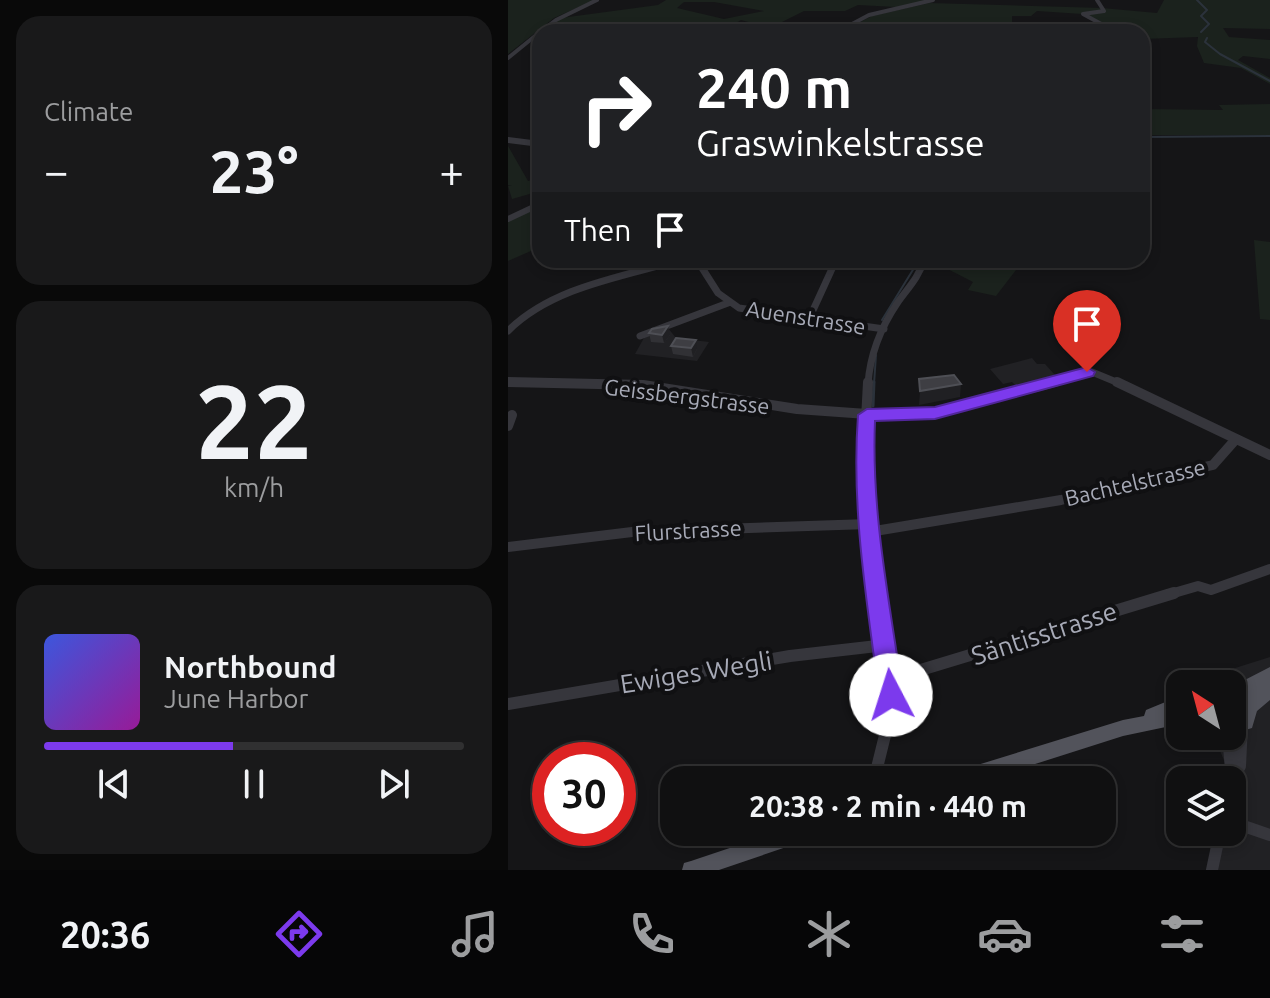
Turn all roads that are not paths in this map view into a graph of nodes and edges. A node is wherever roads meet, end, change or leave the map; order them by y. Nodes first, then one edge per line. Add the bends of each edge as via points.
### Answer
1 (597, 0) edge
2 (933, 0) edge
3 (1097, 0) edge
4 (551, 24) edge
5 (852, 24) edge
6 (1101, 24) edge
7 (532, 38) edge
8 (508, 58) edge
9 (508, 140) edge
10 (532, 143) edge
11 (532, 208) edge
12 (508, 219) edge
13 (653, 268) edge
14 (702, 268) edge
15 (832, 268) edge
16 (922, 268) edge
17 (728, 303) junction
18 (809, 319) junction
19 (884, 329) junction
20 (508, 331) edge
21 (640, 336) dead end
22 (508, 382) edge
23 (512, 415) dead end
24 (867, 415) junction
25 (508, 426) edge
26 (1236, 439) junction
27 (1270, 455) edge
28 (869, 528) junction
29 (508, 547) edge
30 (1270, 569) edge
31 (886, 645) junction
32 (1270, 674) edge
33 (891, 679) junction
34 (1246, 686) edge
35 (1270, 690) edge
36 (508, 704) edge
37 (1246, 704) edge
38 (1249, 707) junction
39 (1166, 710) edge
40 (1166, 719) edge
41 (1246, 720) edge
42 (1123, 728) junction
43 (877, 766) edge
44 (1002, 766) edge
45 (1246, 827) edge
46 (1270, 835) edge
47 (762, 846) edge
48 (1217, 846) edge
49 (691, 870) edge
50 (1212, 870) edge

1 - 4 street
2 - 5 street
3 - 6 street via 1104,11 1083,14
7 - 8 street
9 - 10 street
11 - 12 street
13 - 20 street via 557,297
14 - 17 street, Auenstrasse
15 - 18 street
16 - 19 street
17 - 18 street, Auenstrasse
17 - 21 street, Auenstrasse
18 - 19 street, Auenstrasse
19 - 24 street via 870,356
22 - 24 street, Geissbergstrasse via 643,385
23 - 25 street
24 - 26 street, Geissbergstrasse via 935,413 1092,372
24 - 28 street
26 - 27 street, Geissbergstrasse
26 - 28 street, Bachtelstrasse via 1213,465 1061,500
28 - 29 street, Flurstrasse via 632,532
28 - 31 street
30 - 33 street, Säntisstrasse via 1211,590 1198,586 1124,607
31 - 33 street
31 - 36 street, Ewiges Wegli via 775,658
32 - 34 main road
33 - 43 street via 891,711
35 - 38 main road
37 - 38 main road
38 - 41 main road
39 - 42 main road
40 - 42 main road
42 - 44 main road
45 - 46 street
47 - 49 main road
48 - 50 street

